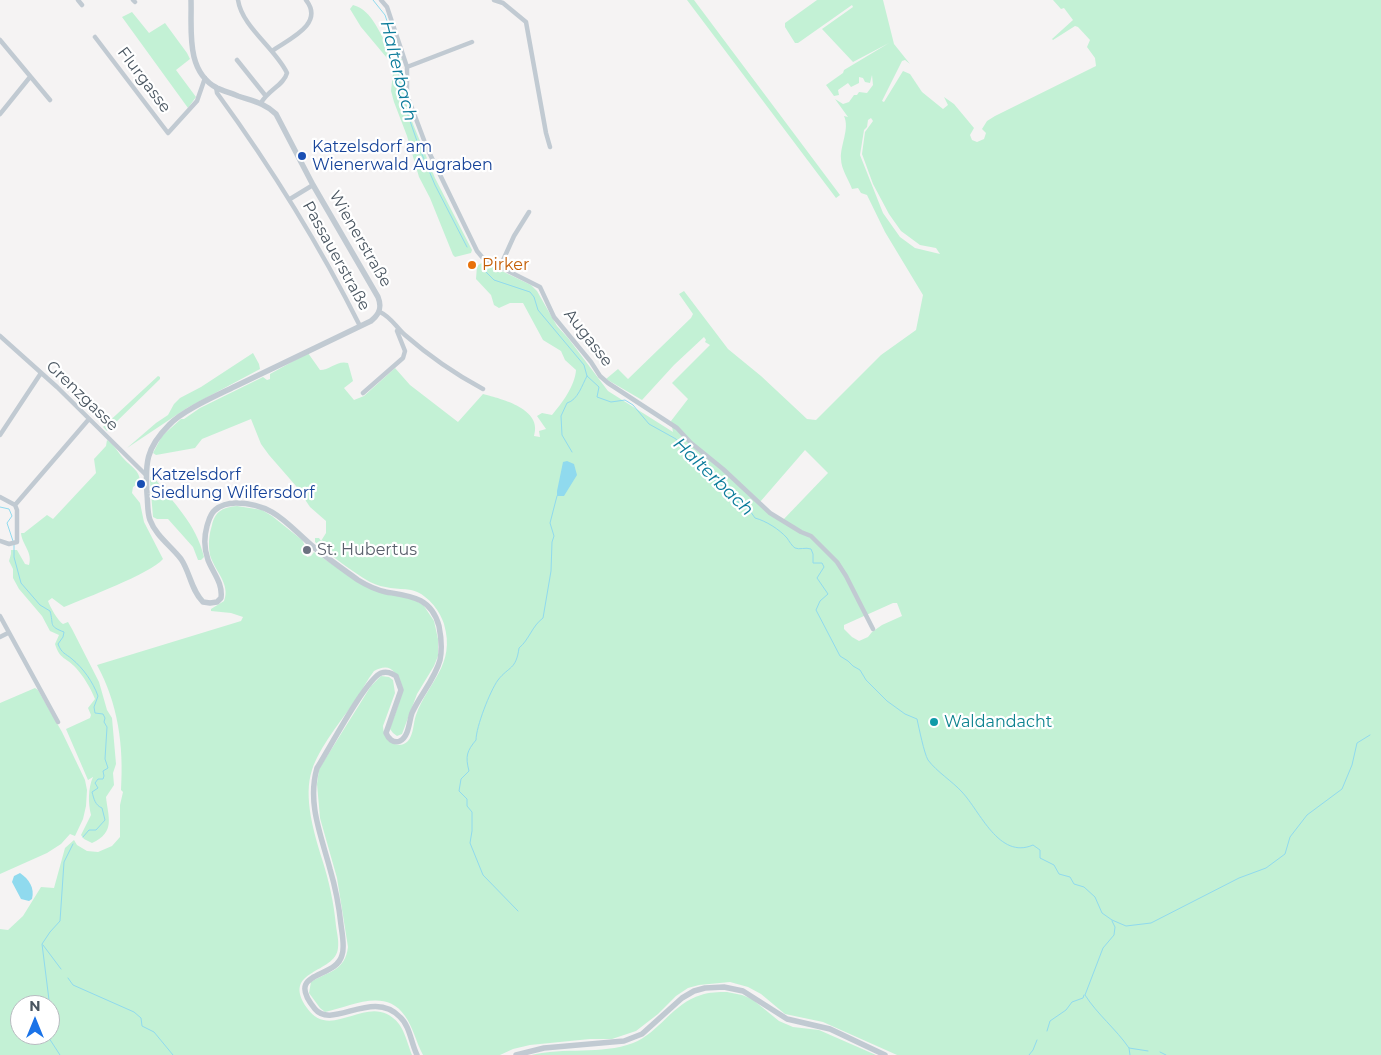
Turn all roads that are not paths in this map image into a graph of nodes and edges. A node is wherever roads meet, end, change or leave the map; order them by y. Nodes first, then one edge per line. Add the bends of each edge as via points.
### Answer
1 (78, 0) edge
2 (190, 0) edge
3 (238, 0) edge
4 (306, 0) edge
5 (381, 0) edge
6 (494, 0) edge
7 (82, 4) dead end
8 (95, 37) dead end
9 (0, 40) edge
10 (472, 42) dead end
11 (272, 51) junction
12 (237, 60) dead end
13 (408, 67) junction
14 (30, 77) junction
15 (205, 78) junction
16 (216, 87) junction
17 (266, 95) junction
18 (50, 100) dead end
19 (261, 103) junction
20 (0, 114) edge
21 (550, 147) dead end
22 (313, 185) junction
23 (290, 199) junction
24 (529, 212) dead end
25 (500, 268) junction
26 (380, 312) junction
27 (360, 326) junction
28 (398, 329) junction
29 (0, 336) edge
30 (41, 373) junction
31 (482, 389) dead end
32 (363, 393) dead end
33 (89, 419) junction
34 (0, 435) edge
35 (146, 475) junction
36 (0, 497) edge
37 (15, 505) junction
38 (0, 541) edge
39 (0, 616) edge
40 (873, 629) dead end
41 (8, 633) junction
42 (0, 637) edge
43 (58, 722) dead end
44 (417, 1055) edge
45 (516, 1055) edge
46 (885, 1055) edge

1 - 7 street
2 - 15 street, Wienerstraße via 192,49
3 - 11 street via 245,18
4 - 11 street via 312,9 311,21
5 - 13 street, Augasse via 387,8
6 - 21 street via 503,3 526,22
8 - 15 street, Flurgasse via 168,133 194,106
9 - 14 street
10 - 13 street
11 - 17 street via 287,73 285,79
12 - 17 street
13 - 25 street, Augasse via 407,95 427,148 477,251
14 - 18 street
14 - 20 street
15 - 16 street, Wienerstraße
16 - 19 street, Wienerstraße
16 - 23 street, Passauerstraße
17 - 19 street
19 - 22 street, Wienerstraße via 276,114
22 - 23 street, Passauerstraße
22 - 26 street, Wienerstraße via 378,297
23 - 27 street, Passauerstraße via 335,275
24 - 25 street
25 - 40 street, Augasse via 540,287 554,317 608,383 677,428 770,513 811,536 837,562
26 - 27 street, Wienerstraße
26 - 28 street via 388,316
27 - 35 street, Wienerstraße via 179,416 154,445 148,457
28 - 31 street via 459,376
28 - 32 street via 396,332 405,351 403,358
29 - 30 street, Grenzgasse
30 - 33 street, Grenzgasse
30 - 34 street
33 - 35 street, Grenzgasse
33 - 37 street
35 - 44 street, Wienerstraße via 150,522 185,564 197,596 203,602 216,602 222,593 205,551 210,516 220,506 245,503 272,512 364,584 384,592 411,595 426,605 439,626 439,662 401,740 394,742 386,733 401,690 396,676 383,673 365,690 317,768 314,780 318,833 335,890 343,954 334,966 309,979 305,991 320,1014 337,1015 372,1006 382,1006 393,1012 401,1017
36 - 37 street
37 - 38 street via 17,542
39 - 41 street
41 - 42 street
41 - 43 street
45 - 46 street via 544,1048 624,1041 642,1034 694,991 724,987 744,991 787,1019 830,1029

